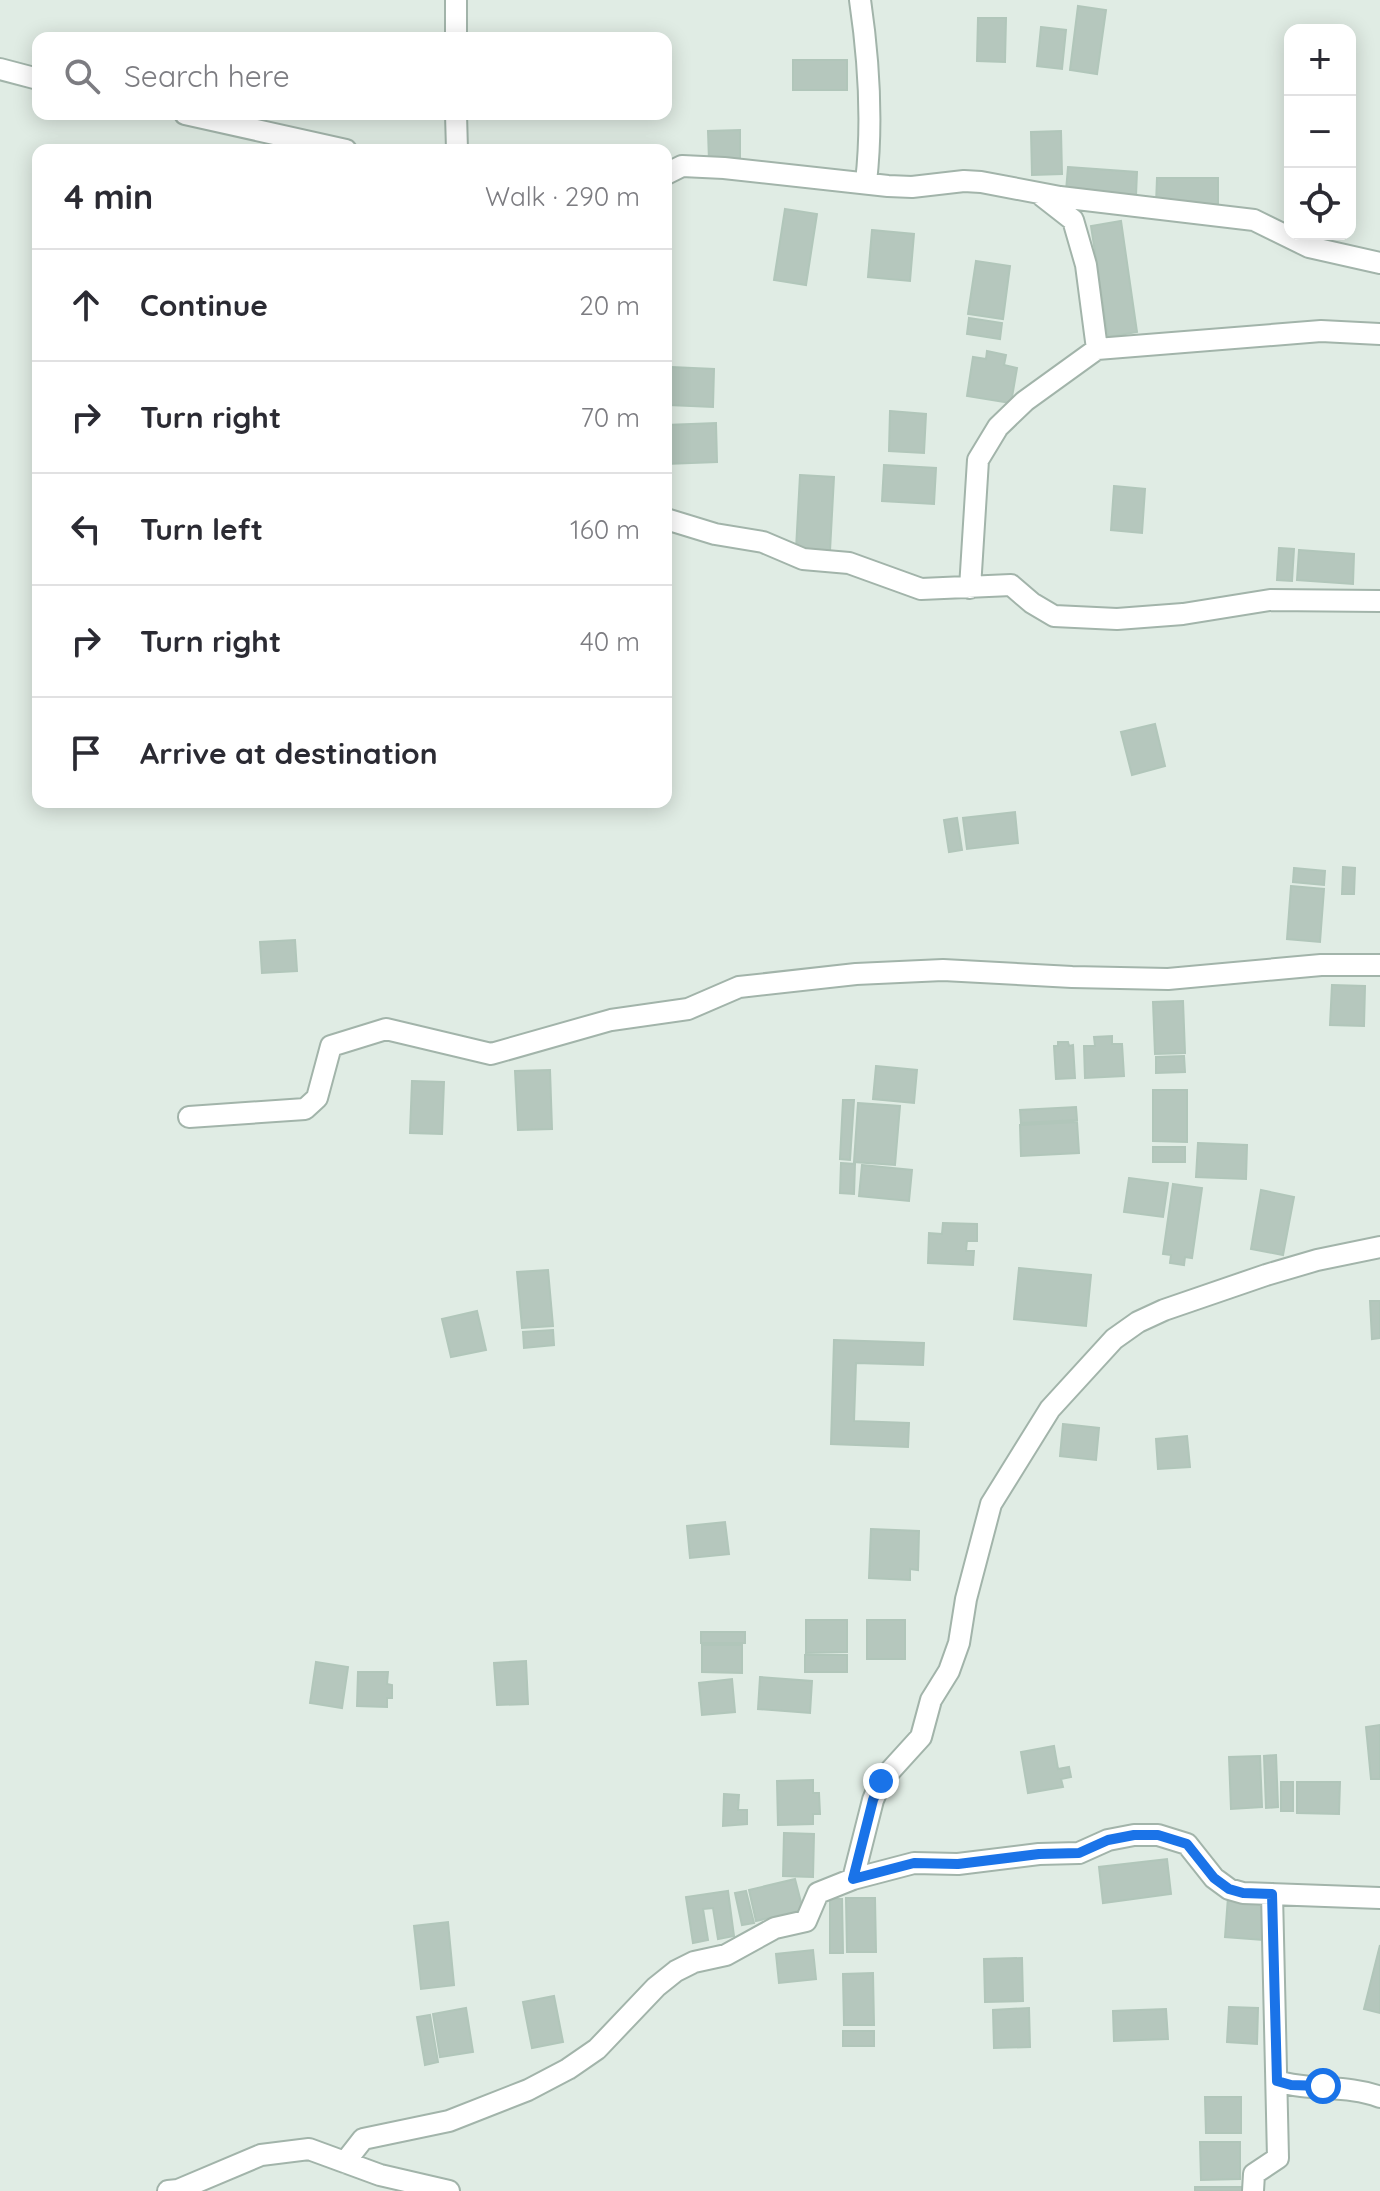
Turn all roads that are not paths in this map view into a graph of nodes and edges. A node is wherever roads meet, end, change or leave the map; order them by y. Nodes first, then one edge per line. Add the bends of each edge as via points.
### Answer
1 (456, 0) edge
2 (860, 0) edge
3 (456, 32) edge
4 (0, 69) edge
5 (32, 77) edge
6 (212, 120) edge
7 (456, 120) edge
8 (319, 144) edge
9 (457, 144) edge
10 (672, 171) edge
11 (866, 182) junction
12 (1039, 193) junction
13 (1380, 263) edge
14 (1380, 334) edge
15 (1097, 349) junction
16 (672, 521) edge
17 (970, 588) junction
18 (1380, 601) edge
19 (1380, 965) edge
20 (189, 1117) dead end
21 (1380, 1247) edge
22 (853, 1879) junction
23 (1272, 1894) junction
24 (1380, 1898) edge
25 (1277, 2081) junction
26 (1380, 2097) edge
27 (345, 2162) junction
28 (168, 2191) edge
29 (449, 2191) edge
30 (1253, 2191) edge

1 - 3 street
2 - 11 street via 870,98
4 - 5 street
6 - 8 street
7 - 9 street
10 - 11 street via 701,167
11 - 12 street via 912,187 981,182
12 - 13 street via 1254,220 1309,247
12 - 15 street via 1073,220 1086,265
14 - 15 street via 1321,331
15 - 17 street via 1025,401 998,427 978,460
16 - 17 street via 763,542 803,559 849,563 921,589
17 - 18 street via 1011,585 1054,616 1117,619 1270,600
19 - 20 street via 1168,979 943,970 856,974 739,987 688,1009 611,1020 491,1054 386,1029 331,1046 317,1098 305,1109
21 - 22 street via 1266,1275 1138,1322 1114,1339 1050,1409 991,1504 949,1671 931,1700 921,1737 877,1790
22 - 23 street via 914,1863 1079,1853 1108,1840 1158,1835 1187,1844 1229,1889
22 - 27 street via 818,1893 806,1921 775,1928 726,1955 676,1971 597,2049 568,2069 449,2121 363,2139
23 - 24 street
23 - 25 street
25 - 26 street
25 - 30 street via 1278,2158 1254,2174
27 - 28 street via 309,2149 261,2155
27 - 29 street

